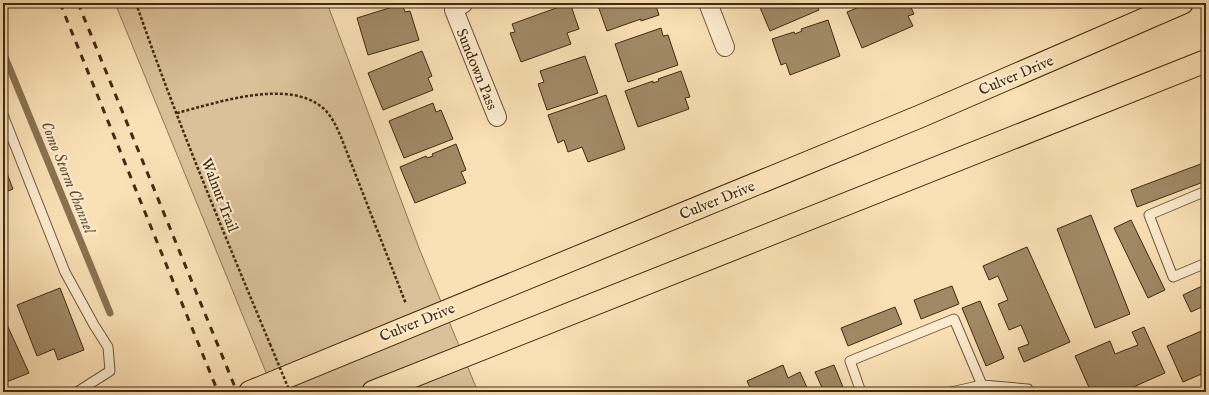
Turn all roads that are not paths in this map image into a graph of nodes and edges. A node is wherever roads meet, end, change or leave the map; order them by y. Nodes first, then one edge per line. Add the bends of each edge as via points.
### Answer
1 (464, 3) edge
2 (708, 3) edge
3 (1182, 3) edge
4 (725, 47) dead end
5 (1206, 61) edge
6 (3, 115) edge
7 (497, 117) dead end
8 (1206, 191) edge
9 (1206, 263) edge
10 (982, 385) junction
11 (77, 392) edge
12 (250, 392) edge
13 (372, 392) edge
14 (861, 392) edge
15 (951, 392) edge
16 (1029, 392) edge

1 - 7 street, Sundown Pass via 454,10
2 - 4 street
3 - 12 main road, Culver Drive via 920,116
5 - 13 main road
6 - 11 lane via 65,272 108,347 110,371
8 - 9 lane via 1149,215 1173,277
10 - 14 lane via 954,319 850,361
10 - 15 lane
10 - 16 lane via 1028,389

